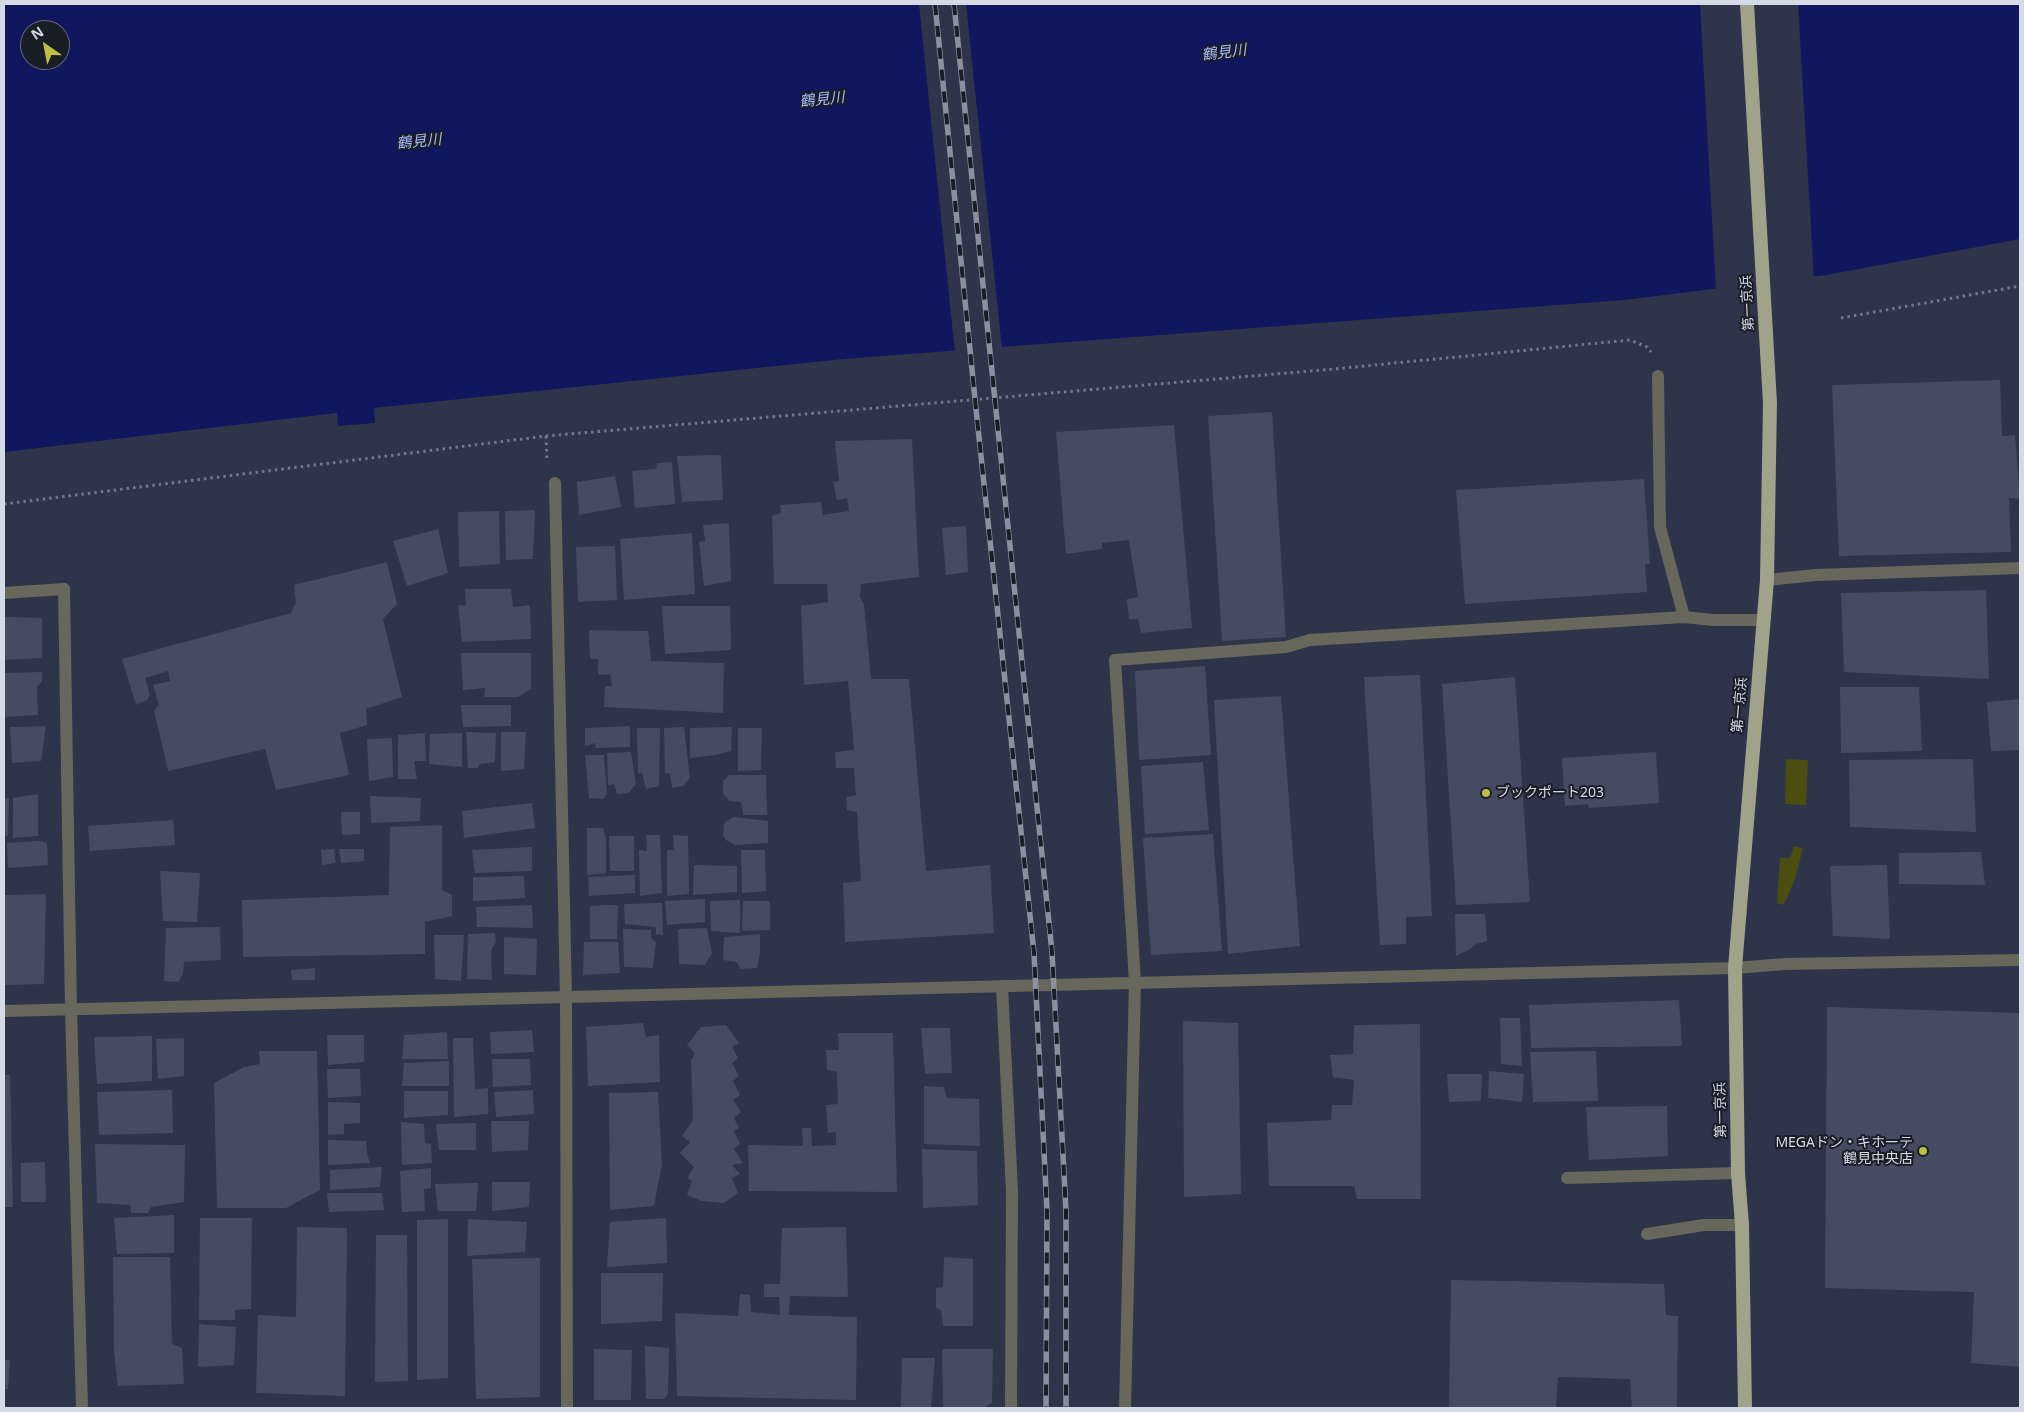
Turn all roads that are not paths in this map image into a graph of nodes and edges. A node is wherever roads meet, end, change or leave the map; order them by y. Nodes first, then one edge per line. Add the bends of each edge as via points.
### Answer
1 (1747, 4) edge
2 (1658, 376) road end
3 (555, 483) dead end
4 (2020, 568) edge
5 (1766, 580) junction
6 (4, 593) edge
7 (1684, 616) junction
8 (1763, 620) junction
9 (2020, 960) edge
10 (1735, 968) junction
11 (1135, 982) junction
12 (1002, 986) junction
13 (566, 998) junction
14 (71, 1008) junction
15 (4, 1011) edge
16 (1738, 1173) junction
17 (1567, 1178) dead end
18 (1742, 1224) junction
19 (1647, 1234) dead end
20 (82, 1408) edge
21 (567, 1408) edge
22 (1011, 1408) edge
23 (1125, 1408) edge
24 (1745, 1408) edge

1 - 5 highway, 第一京浜 via 1770,403
2 - 7 street via 1660,527
3 - 13 street
4 - 5 street via 1816,575
5 - 8 highway, 第一京浜
6 - 14 street via 64,589
7 - 8 street via 1713,620
7 - 11 street via 1310,640 1286,647 1115,660
8 - 10 highway, 第一京浜
9 - 10 street via 1785,964
10 - 11 street
10 - 16 highway, 第一京浜
11 - 12 street
11 - 23 street
12 - 13 street
12 - 22 street via 1012,1192
13 - 14 street
13 - 21 street
14 - 15 street
14 - 20 street
16 - 17 street
16 - 18 highway, 第一京浜
18 - 19 street via 1704,1225
18 - 24 highway, 第一京浜

